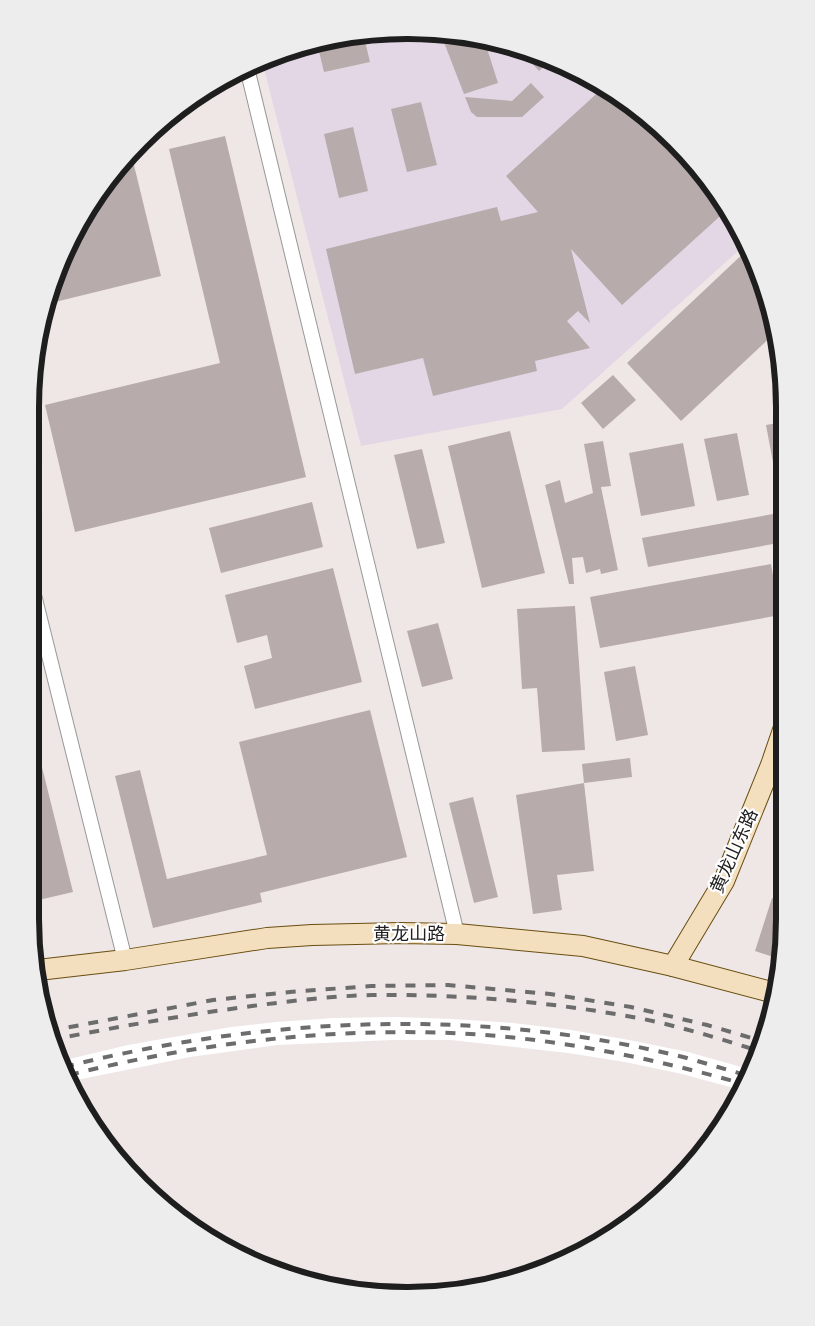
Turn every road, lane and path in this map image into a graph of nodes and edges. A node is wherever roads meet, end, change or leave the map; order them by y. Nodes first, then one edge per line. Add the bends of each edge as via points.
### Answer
1 (249, 75) edge
2 (39, 616) edge
3 (776, 750) edge
4 (457, 934) junction
5 (125, 960) junction
6 (673, 966) junction
7 (42, 969) edge
8 (769, 991) edge

1 - 4 street
2 - 5 street
3 - 6 street, 黄龙山东路 via 724,881
4 - 5 street, 黄龙山路 via 267,938
4 - 6 street, 黄龙山路 via 583,946
5 - 7 street, 黄龙山路
6 - 8 street, 黄龙山路

